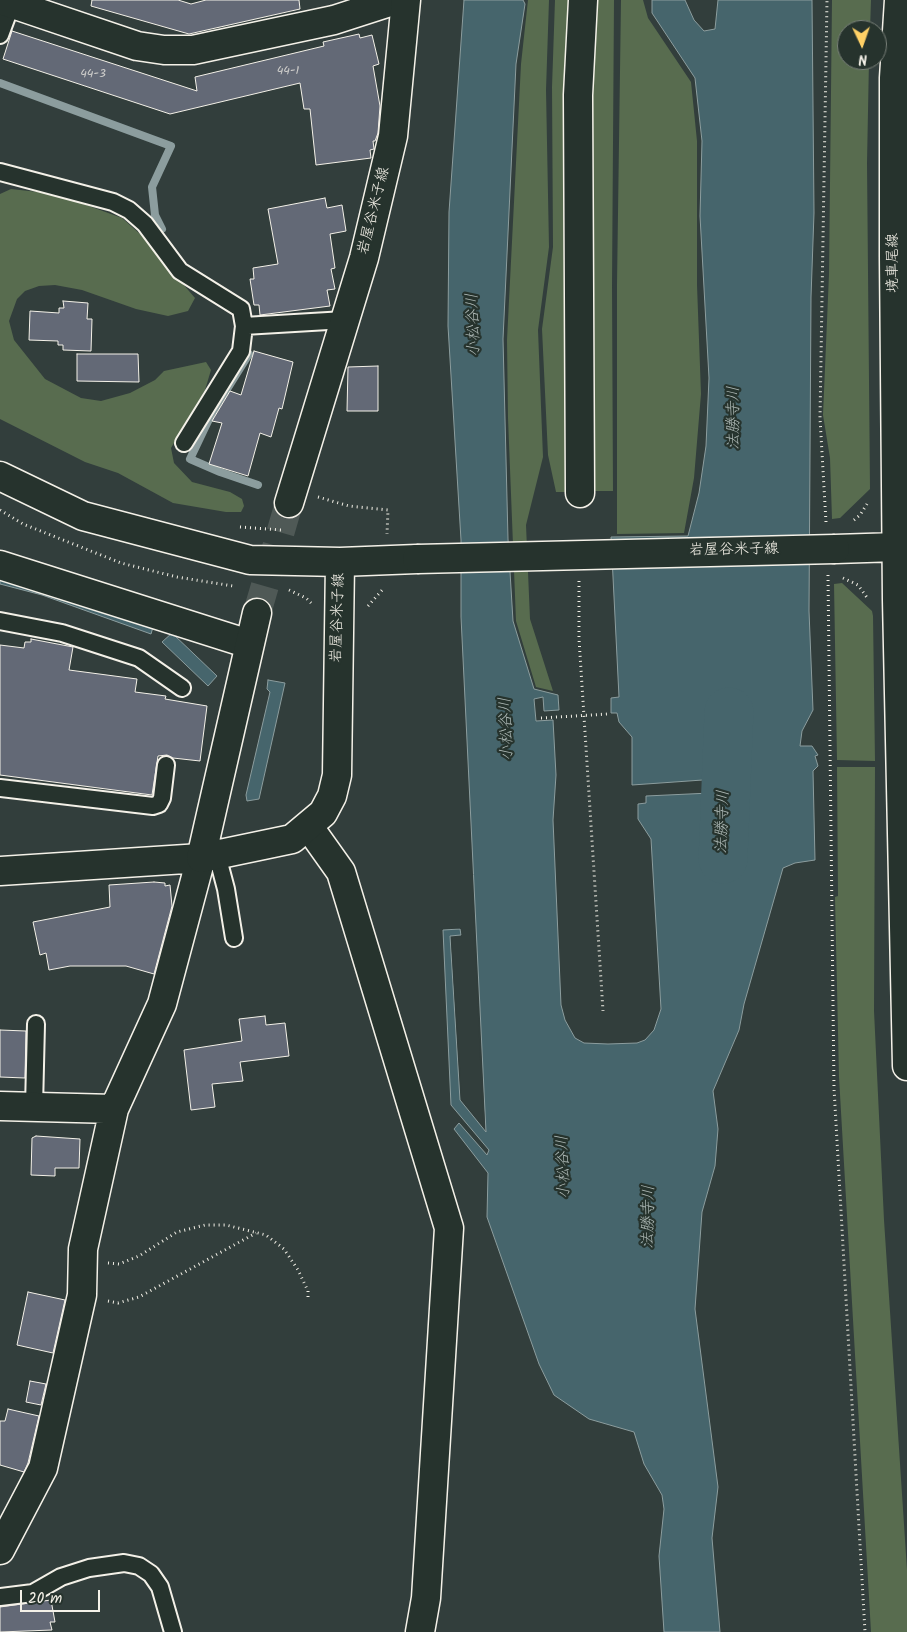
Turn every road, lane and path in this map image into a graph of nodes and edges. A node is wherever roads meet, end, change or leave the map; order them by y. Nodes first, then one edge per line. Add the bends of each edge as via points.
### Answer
1 (396, 0) edge
2 (406, 0) edge
3 (583, 0) edge
4 (827, 0) edge
5 (899, 0) edge
6 (8, 1) edge
7 (0, 35) edge
8 (0, 172) edge
9 (900, 252) edge
10 (345, 320) junction
11 (244, 326) junction
12 (184, 443) dead end
13 (0, 476) edge
14 (580, 493) dead end
15 (299, 499) joint
16 (870, 499) dead end
17 (850, 523) dead end
18 (238, 527) dead end
19 (282, 530) dead end
20 (377, 534) dead end
21 (387, 535) junction
22 (396, 535) dead end
23 (897, 547) junction
24 (830, 550) junction
25 (340, 562) junction
26 (0, 565) edge
27 (836, 577) dead end
28 (579, 580) dead end
29 (386, 586) dead end
30 (870, 603) dead end
31 (366, 608) dead end
32 (257, 613) tunnel mouth
33 (0, 621) edge
34 (250, 644) junction
35 (182, 688) dead end
36 (608, 714) dead end
37 (585, 716) junction
38 (542, 718) dead end
39 (166, 764) dead end
40 (0, 788) edge
41 (309, 827) junction
42 (209, 856) junction
43 (0, 871) edge
44 (234, 938) dead end
45 (603, 1011) dead end
46 (36, 1024) dead end
47 (907, 1066) edge
48 (0, 1106) edge
49 (34, 1107) junction
50 (114, 1109) junction
51 (257, 1233) junction
52 (83, 1262) junction
53 (82, 1296) junction
54 (308, 1300) dead end
55 (0, 1550) edge
56 (0, 1597) edge
57 (173, 1632) edge
58 (420, 1632) edge
59 (865, 1632) edge

1 - 6 street via 334,20 193,50 138,46
2 - 10 street, 岩屋谷米子線 via 393,136 364,258
3 - 14 street via 578,94
4 - 24 path via 820,418
5 - 9 street, 境車尾線 via 894,78
6 - 7 lane
8 - 11 lane via 104,200 129,210 145,224 180,271 241,309
9 - 23 street, 境車尾線
10 - 11 lane
10 - 15 street, 岩屋谷米子線
11 - 12 lane via 242,351
13 - 25 street via 83,516 183,544 250,560
15 - 21 path via 388,510
16 - 17 path via 860,515
18 - 19 path
20 - 21 path
21 - 22 path
23 - 24 street, 岩屋谷米子線
23 - 47 street, 境車尾線
24 - 25 street, 岩屋谷米子線, bridge
24 - 59 path via 834,1088
25 - 41 street, 岩屋谷米子線 via 337,775 332,796 323,813
26 - 34 street
27 - 30 path via 858,585
28 - 37 path via 579,639
29 - 31 path
32 - 34 street
33 - 35 lane via 62,632 139,658
34 - 42 street
36 - 37 path
37 - 38 path
37 - 45 path
39 - 40 lane via 162,798 153,806
41 - 42 street, 岩屋谷米子線 via 292,839
41 - 58 street via 341,872 450,1228 426,1598
42 - 43 street, 岩屋谷米子線
42 - 44 lane via 226,889
42 - 50 street via 162,1004
46 - 49 lane
48 - 49 street
49 - 50 street
50 - 52 street via 83,1249
51 - 52 path via 226,1225 205,1225 177,1232 139,1256 119,1264
51 - 53 path via 139,1297 118,1304
51 - 54 path via 266,1235 284,1249 308,1291
52 - 53 street
53 - 55 street via 43,1468
56 - 57 lane via 33,1593 61,1577 88,1568 124,1563 139,1566 160,1586

